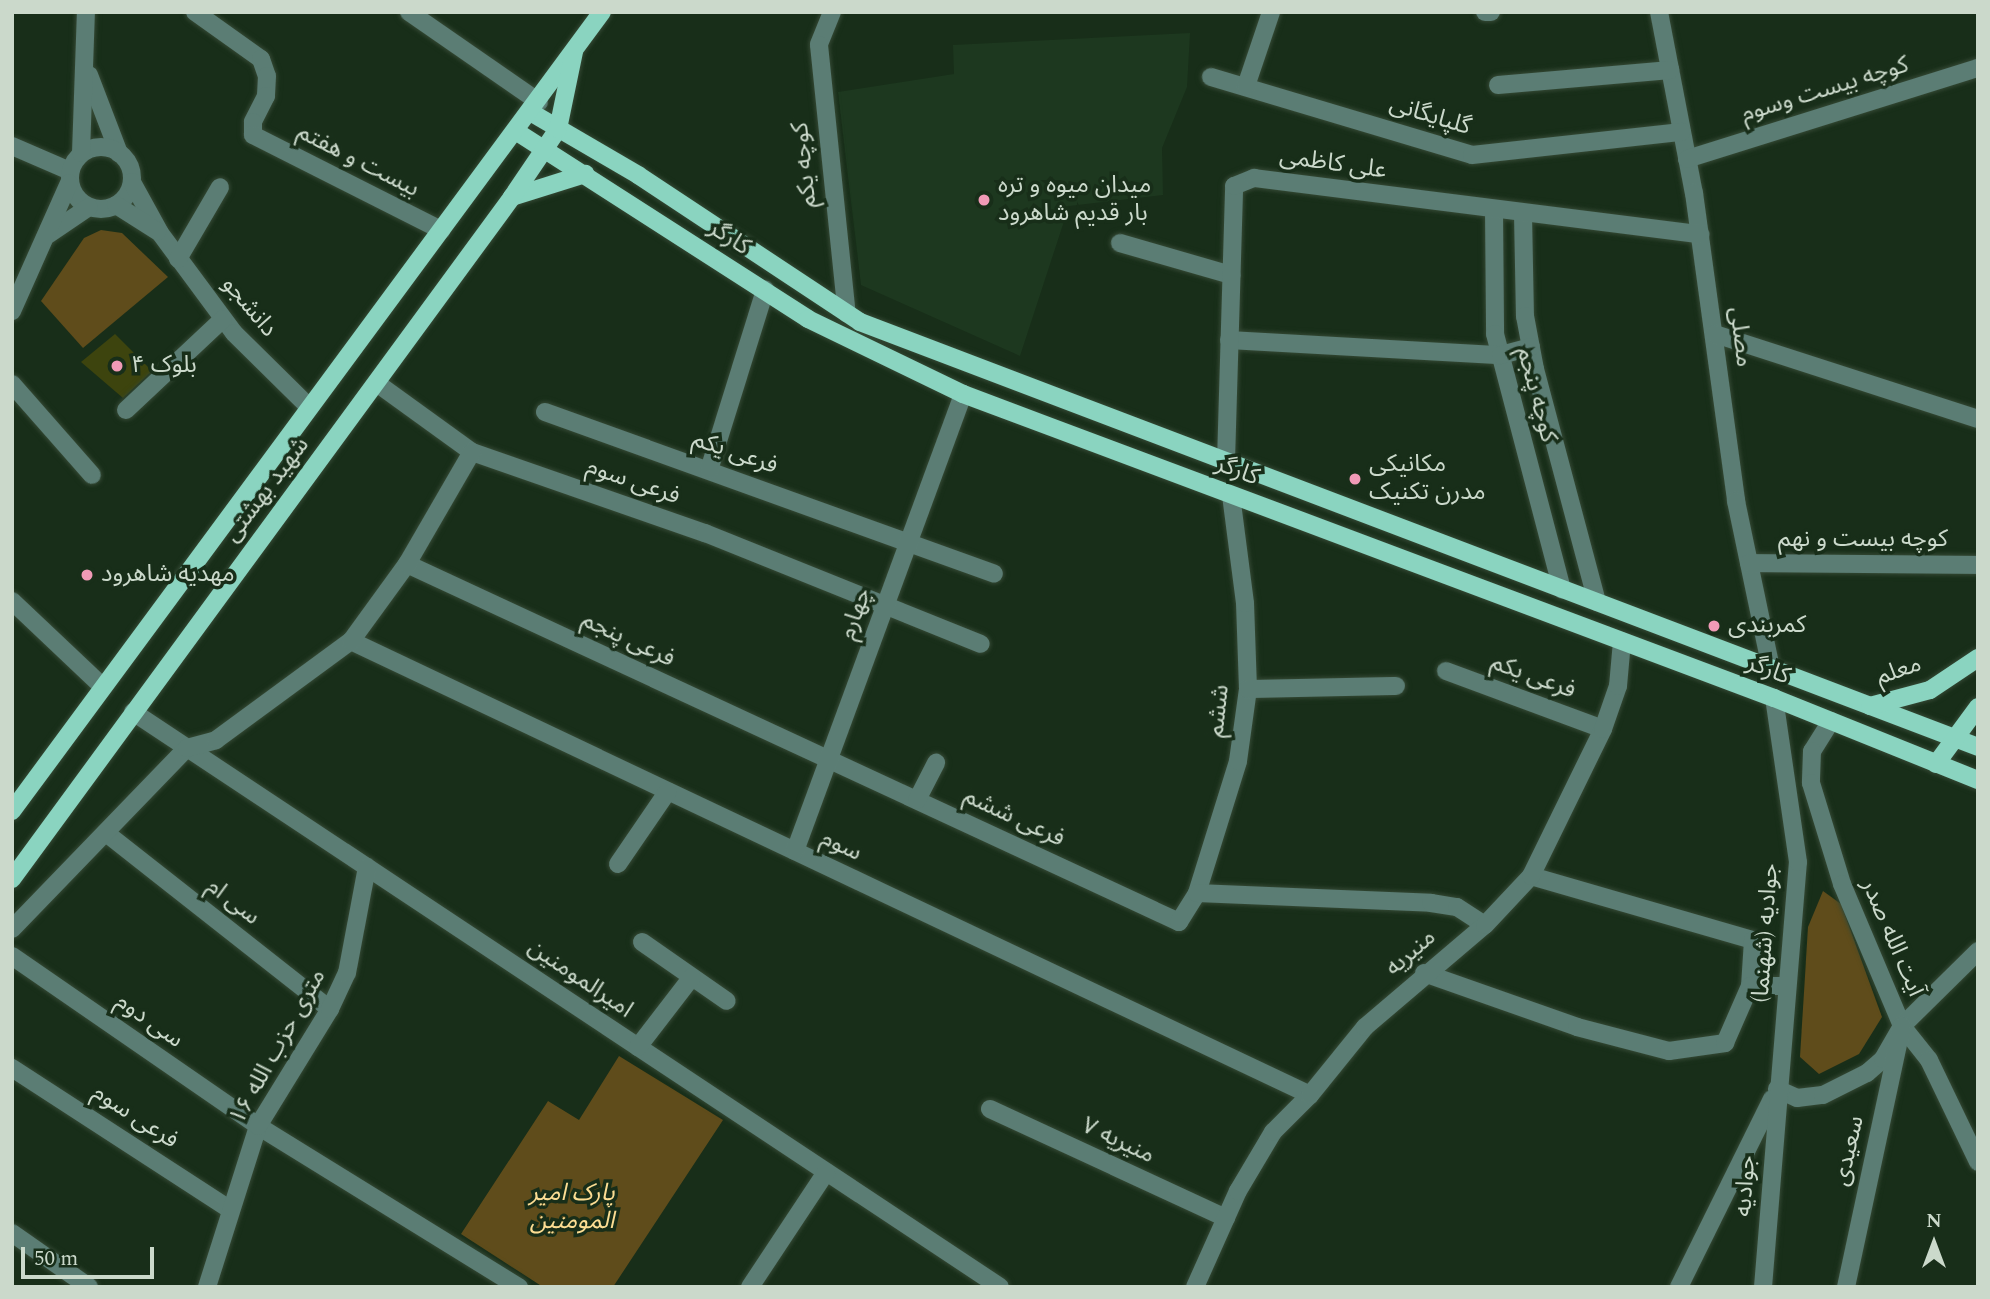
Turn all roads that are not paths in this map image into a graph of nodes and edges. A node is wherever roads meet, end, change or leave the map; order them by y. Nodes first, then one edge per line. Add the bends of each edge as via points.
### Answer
1 (86, 12) edge
2 (195, 12) edge
3 (409, 12) edge
4 (602, 12) edge
5 (832, 12) edge
6 (1271, 12) edge
7 (1485, 12) edge
8 (1659, 12) edge
9 (1491, 13) edge
10 (574, 52) junction
11 (1978, 68) edge
12 (1670, 69) junction
13 (87, 72) junction
14 (1211, 77) dead end
15 (1498, 85) dead end
16 (1246, 86) junction
17 (535, 107) junction
18 (558, 129) junction
19 (517, 132) junction
20 (1682, 132) junction
21 (12, 146) edge
22 (545, 149) junction
23 (81, 153) junction
24 (119, 153) junction
25 (1687, 159) junction
26 (585, 174) junction
27 (70, 177) junction
28 (132, 182) junction
29 (220, 187) dead end
30 (512, 197) junction
31 (116, 205) junction
32 (89, 207) junction
33 (1494, 210) junction
34 (1523, 214) junction
35 (441, 230) junction
36 (160, 233) junction
37 (49, 234) junction
38 (1700, 234) junction
39 (1120, 243) dead end
40 (178, 259) junction
41 (1231, 275) junction
42 (765, 290) junction
43 (12, 311) edge
44 (847, 314) junction
45 (223, 319) junction
46 (1715, 334) junction
47 (1229, 340) junction
48 (1531, 347) junction
49 (1501, 355) junction
50 (12, 384) edge
51 (378, 384) junction
52 (962, 394) junction
53 (308, 406) junction
54 (126, 410) dead end
55 (545, 412) dead end
56 (1978, 419) edge
57 (472, 452) junction
58 (1226, 461) junction
59 (709, 470) junction
60 (92, 475) dead end
61 (1231, 495) junction
62 (909, 540) junction
63 (1749, 563) junction
64 (407, 564) junction
65 (1978, 565) edge
66 (994, 574) dead end
67 (1562, 589) junction
68 (12, 601) edge
69 (1597, 602) junction
70 (885, 606) junction
71 (351, 641) junction
72 (1622, 641) junction
73 (982, 644) dead end
74 (1978, 658) edge
75 (1770, 668) junction
76 (1446, 671) dead end
77 (102, 686) junction
78 (1396, 686) dead end
79 (1248, 690) junction
80 (1774, 698) junction
81 (1870, 706) junction
82 (1978, 707) edge
83 (133, 712) junction
84 (1831, 721) junction
85 (1603, 729) junction
86 (1954, 739) junction
87 (1978, 747) edge
88 (187, 748) junction
89 (828, 760) junction
90 (936, 763) dead end
91 (1936, 764) junction
92 (1978, 780) edge
93 (668, 792) junction
94 (917, 800) junction
95 (12, 811) edge
96 (106, 833) junction
97 (795, 851) junction
98 (618, 864) dead end
99 (367, 867) junction
100 (1531, 877) junction
101 (12, 879) edge
102 (1197, 893) junction
103 (1179, 922) joint
104 (1485, 925) junction
105 (12, 929) edge
106 (642, 942) dead end
107 (1978, 951) edge
108 (12, 956) edge
109 (1424, 972) junction
110 (692, 977) junction
111 (1750, 986) junction
112 (1787, 986) junction
113 (727, 1001) dead end
114 (330, 1009) junction
115 (1902, 1026) junction
116 (638, 1047) junction
117 (12, 1068) edge
118 (1777, 1089) junction
119 (1310, 1095) junction
120 (990, 1109) dead end
121 (258, 1126) junction
122 (1978, 1162) edge
123 (826, 1172) junction
124 (229, 1209) junction
125 (1226, 1218) junction
126 (12, 1233) edge
127 (89, 1287) edge
128 (207, 1287) edge
129 (519, 1287) edge
130 (750, 1287) edge
131 (1000, 1287) edge
132 (1195, 1287) edge
133 (1679, 1287) edge
134 (1763, 1287) edge
135 (1846, 1287) edge

1 - 13 street
2 - 35 street, بیست و هفتم via 261,60 267,76 266,96 253,122 253,135
3 - 17 street
4 - 10 main road, شهید بهشتی
5 - 44 street, کوچه یکم via 819,45
6 - 16 street
7 - 9 street
8 - 12 street, مصلی
10 - 17 main road, شهید بهشتی
10 - 18 main road
11 - 25 street, کوچه بیست وسوم
12 - 15 street
12 - 20 street, مصلی
13 - 23 street
13 - 24 street
14 - 16 street, گلپایگانی
16 - 20 street, گلپایگانی via 1472,155
17 - 18 main road, کارگر
17 - 19 main road, شهید بهشتی
18 - 22 main road, شهید بهشتی
18 - 44 main road, کارگر via 638,175
19 - 22 main road, کارگر
19 - 35 main road, شهید بهشتی
20 - 25 street, مصلی
21 - 27 street
22 - 26 main road, کارگر
22 - 30 main road, شهید بهشتی
23 - 24 street via 97,147
23 - 27 street
24 - 28 street via 131,169
25 - 38 street, مصلی
26 - 30 main road
26 - 42 main road, کارگر
27 - 32 street via 74,194
27 - 37 street
28 - 31 street
28 - 36 street, دانشجو
29 - 40 street
30 - 51 main road, شهید بهشتی
31 - 32 street
31 - 36 street, دانشجو
32 - 37 street
33 - 34 street, علی کاظمی
33 - 41 street, علی کاظمی via 1254,178 1234,186
33 - 49 street, کوچه پنجم via 1495,334
34 - 38 street, علی کاظمی
34 - 48 street via 1525,316
35 - 53 main road, شهید بهشتی
36 - 40 street, دانشجو
37 - 43 street
38 - 46 street, مصلی
39 - 41 street
40 - 45 street, دانشجو
41 - 47 street, علی کاظمی
42 - 52 main road, کارگر via 853,345
42 - 59 street
44 - 58 main road, کارگر
45 - 53 street, دانشجو
45 - 54 street
46 - 56 street
46 - 63 street, مصلی via 1736,501
47 - 49 street
47 - 58 street, علی کاظمی
48 - 49 street
48 - 69 street
49 - 67 street, کوچه پنجم
50 - 60 street
51 - 57 street, فرعی سوم
51 - 83 main road, شهید بهشتی
52 - 61 main road, کارگر
52 - 62 street, چهارم
53 - 77 main road, شهید بهشتی
55 - 59 street, فرعی یکم
57 - 64 street
57 - 70 street, فرعی سوم via 705,533
58 - 67 main road, کارگر
59 - 62 street, فرعی یکم
61 - 72 main road, کارگر
61 - 79 street, ششم via 1245,603
62 - 66 street, فرعی یکم
62 - 70 street, چهارم
63 - 65 street, کوچه بیست و نهم
63 - 75 street, مصلی
64 - 71 street
64 - 89 street, فرعی پنجم
67 - 69 main road, کارگر
68 - 77 street
69 - 75 main road, کارگر
70 - 73 street, فرعی سوم
70 - 89 street, چهارم
71 - 88 street via 216,740
71 - 93 street, سوم
72 - 80 main road, کارگر
72 - 85 street, منیریه via 1618,686
74 - 81 main road, معلم via 1930,690
75 - 80 main road
75 - 81 main road, کارگر
76 - 85 street, فرعی یکم
77 - 95 main road, شهید بهشتی
78 - 79 street
79 - 102 street, ششم via 1238,761
80 - 84 main road, کارگر
80 - 112 street, جوادیه (شهنما) via 1798,862
81 - 86 main road, کارگر
82 - 86 main road
83 - 88 street, امیرالمومنین
83 - 101 main road, شهید بهشتی
84 - 91 main road, کارگر
84 - 115 street, آیت الله صدر via 1812,751 1811,783 1842,884
85 - 100 street, منیریه
86 - 87 main road, کارگر
86 - 91 main road
88 - 96 street
88 - 99 street, امیرالمومنین
89 - 94 street, فرعی ششم
89 - 97 street, چهارم
90 - 94 street
91 - 92 main road, کارگر
93 - 97 street, سوم
93 - 98 street
94 - 103 street, فرعی ششم
96 - 105 street
96 - 114 street, سی ام
97 - 119 street, سوم
99 - 114 street, ۱۶ متری حزب الله via 347,972
99 - 116 street, امیرالمومنین
100 - 104 street, منیریه
100 - 111 street via 1753,940
102 - 103 street, ششم
102 - 104 street via 1431,903 1457,907
104 - 109 street, منیریه
106 - 110 street
107 - 115 street
108 - 121 street, سی دوم
109 - 111 street via 1577,1027 1669,1051 1726,1043
109 - 119 street, منیریه via 1365,1027
110 - 113 street
110 - 116 street
111 - 112 street
112 - 118 street, جوادیه (شهنما)
114 - 121 street, ۱۶ متری حزب الله
115 - 118 street via 1883,1059 1834,1090 1797,1098
115 - 122 street, آیت الله صدر via 1929,1060
115 - 135 street, سعیدی
116 - 123 street, امیرالمومنین
117 - 124 street, فرعی سوم
118 - 133 street
118 - 134 street, جوادیه
119 - 125 street, منیریه via 1273,1132
120 - 125 street, منیریه ۷
121 - 124 street, ۱۶ متری حزب الله
121 - 129 street, سی دوم
123 - 130 street
123 - 131 street, امیرالمومنین
124 - 128 street, ۱۶ متری حزب الله
125 - 132 street, منیریه
126 - 127 street

